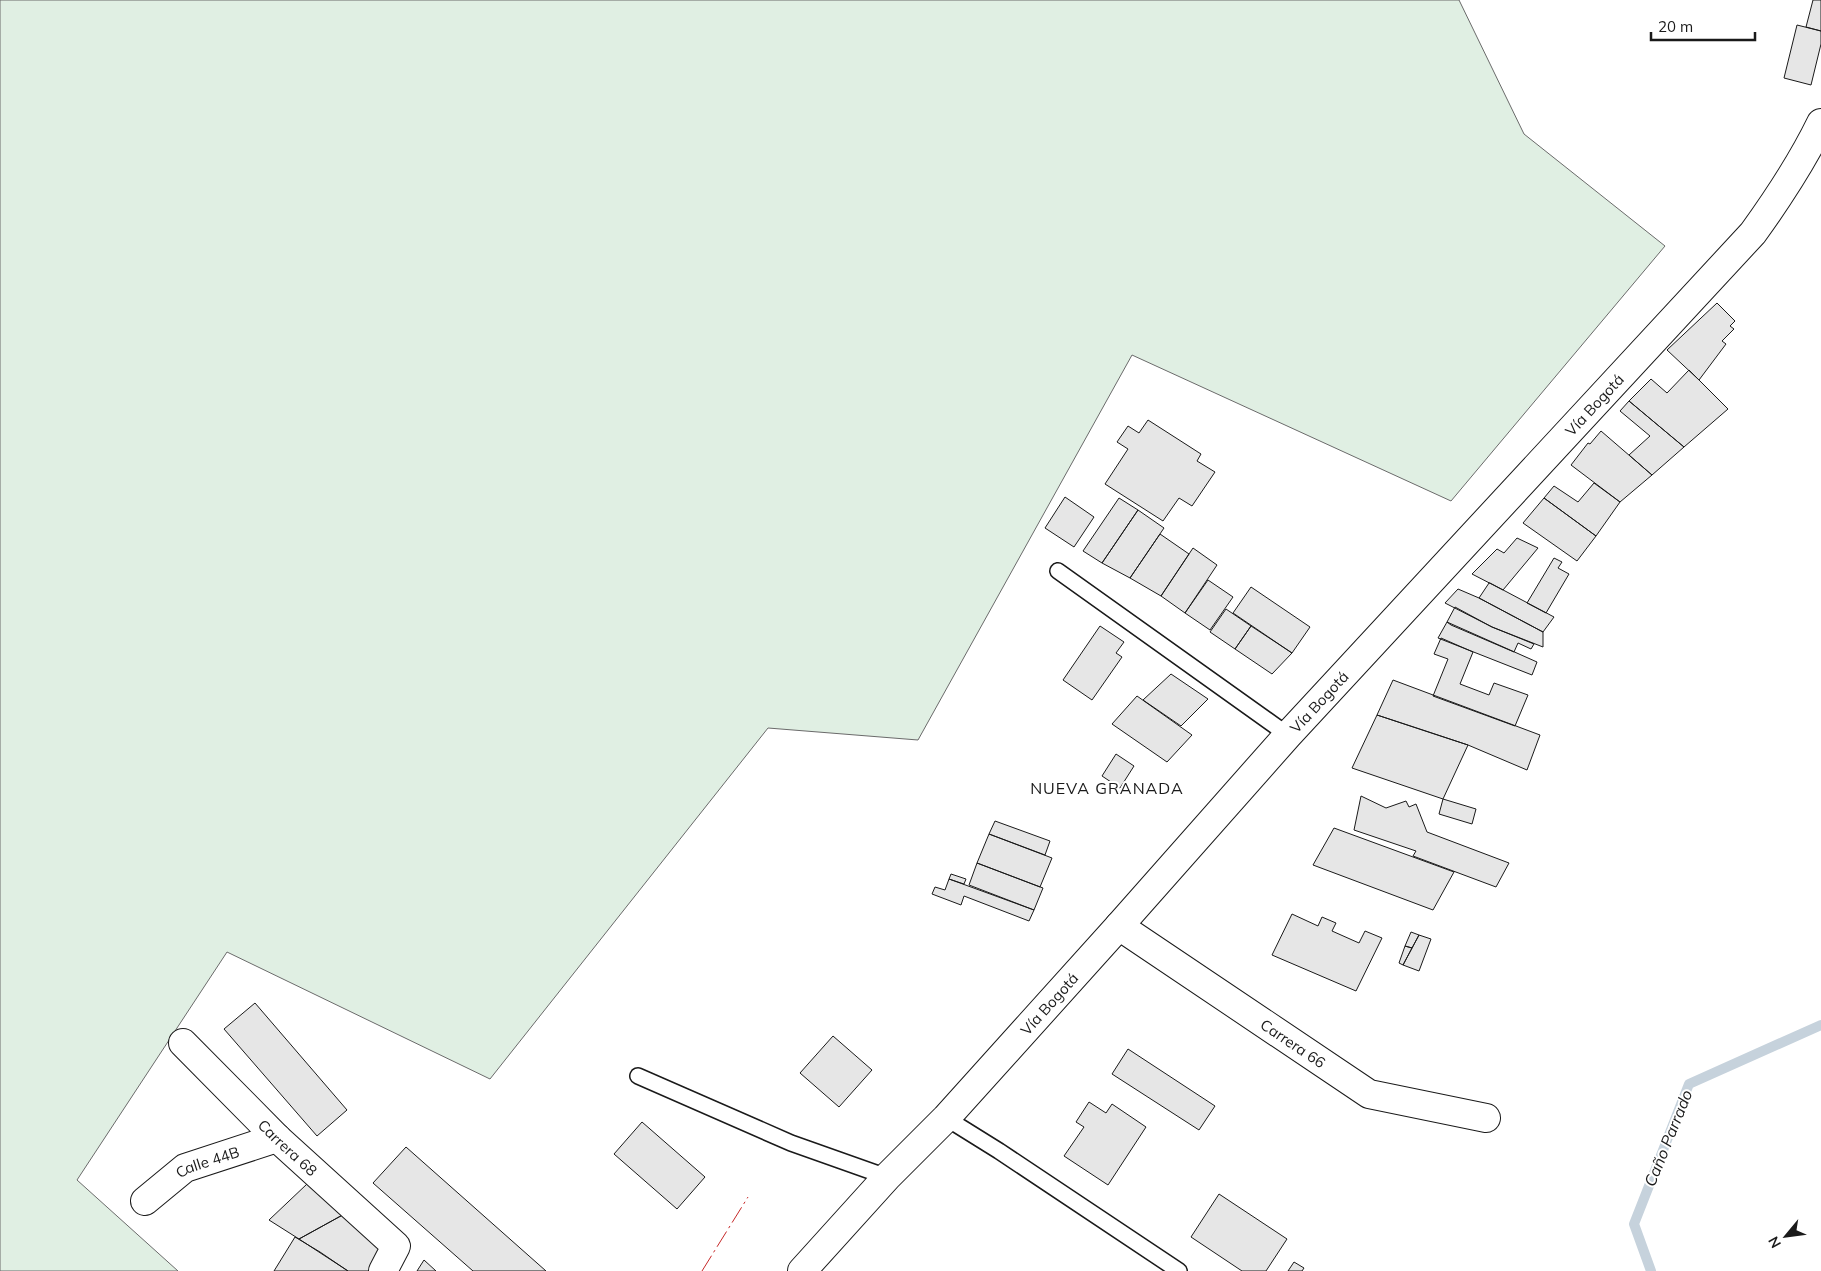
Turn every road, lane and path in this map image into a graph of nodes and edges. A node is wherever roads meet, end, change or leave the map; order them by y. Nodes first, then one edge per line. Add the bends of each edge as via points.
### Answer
1 (1821, 123) edge
2 (1058, 571) dead end
3 (1288, 735) junction
4 (1119, 926) junction
5 (183, 1043) dead end
6 (638, 1076) dead end
7 (946, 1118) junction
8 (1486, 1118) dead end
9 (277, 1138) junction
10 (887, 1177) junction
11 (145, 1201) dead end
12 (383, 1271) edge
13 (802, 1271) edge
14 (1179, 1271) edge

1 - 3 main road, Vía Bogotá via 1782,193 1753,232
2 - 3 lane
3 - 4 main road, Vía Bogotá
4 - 7 main road, Vía Bogotá
4 - 8 main road, Carrera 66 via 1369,1094
5 - 9 main road, Carrera 68
6 - 10 lane via 791,1143
7 - 10 main road, Vía Bogotá
7 - 14 lane
9 - 11 main road, Calle 44B via 185,1168
9 - 12 main road, Carrera 68 via 396,1246
10 - 13 main road, Vía Bogotá

